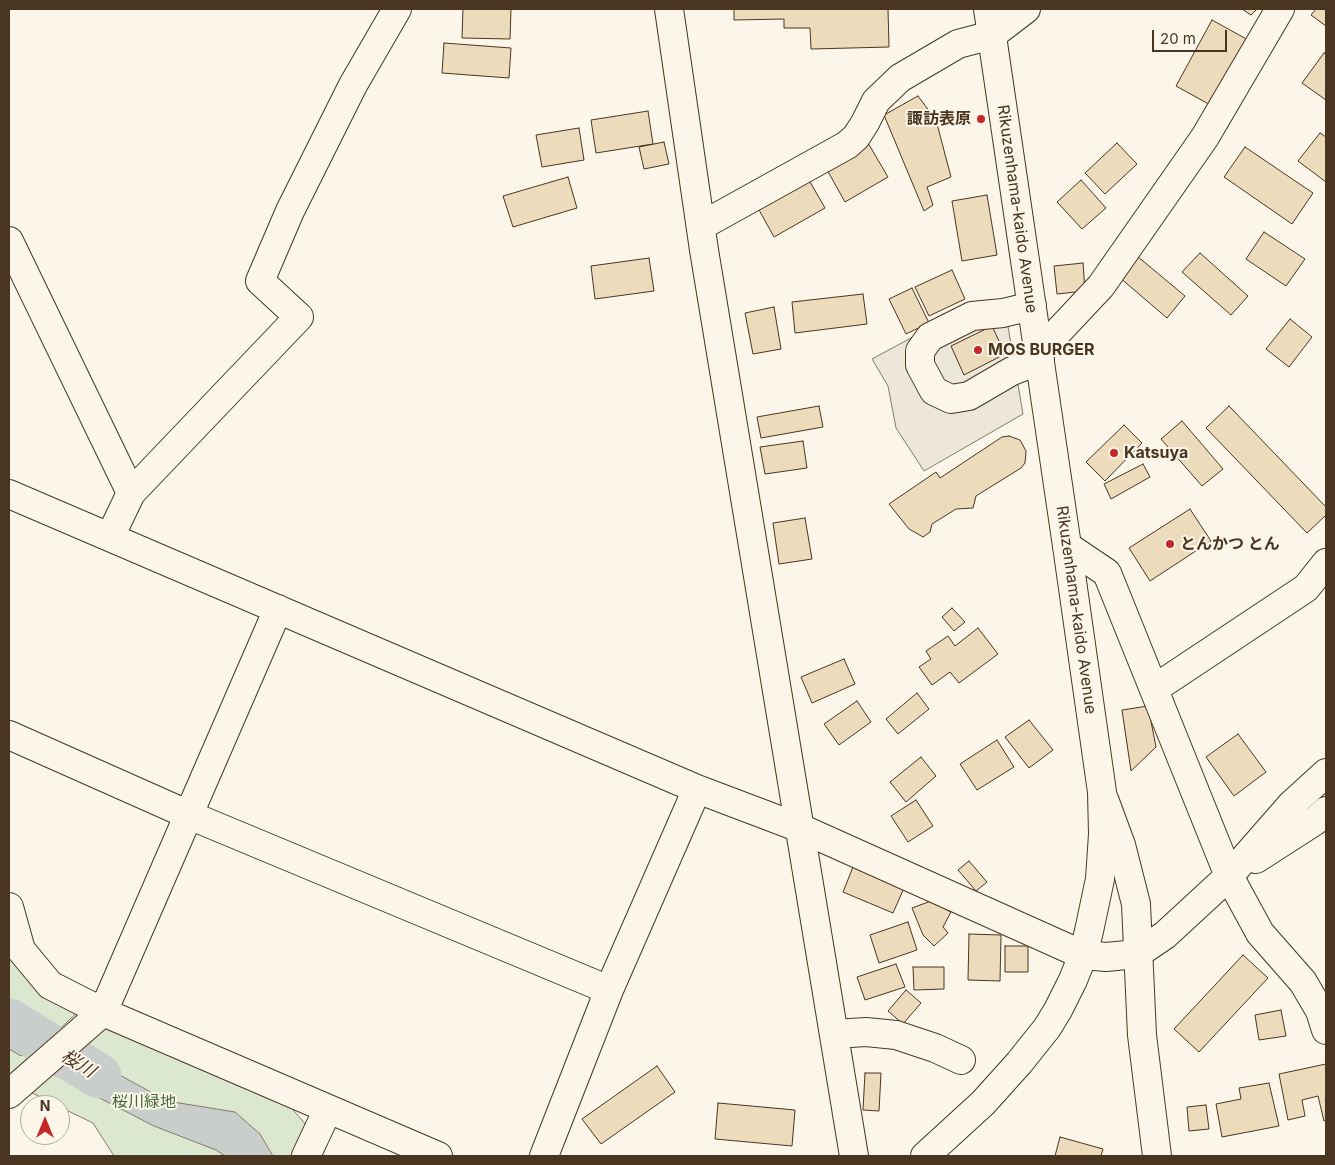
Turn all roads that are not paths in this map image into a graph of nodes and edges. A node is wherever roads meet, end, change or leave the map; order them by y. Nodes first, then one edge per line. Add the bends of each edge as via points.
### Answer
1 (397, 9) edge
2 (669, 9) edge
3 (988, 9) edge
4 (1026, 9) edge
5 (1280, 9) edge
6 (992, 35) junction
7 (700, 226) junction
8 (9, 241) edge
9 (1032, 306) junction
10 (1039, 356) junction
11 (131, 493) junction
12 (9, 494) edge
13 (110, 537) junction
14 (1067, 546) junction
15 (1326, 563) edge
16 (278, 609) junction
17 (1154, 689) junction
18 (9, 735) edge
19 (1326, 773) edge
20 (697, 789) junction
21 (1102, 792) junction
22 (1326, 811) edge
23 (189, 815) junction
24 (800, 828) junction
25 (1230, 876) junction
26 (9, 907) edge
27 (1137, 954) junction
28 (1083, 955) junction
29 (609, 990) junction
30 (103, 1012) junction
31 (1326, 1030) edge
32 (834, 1034) junction
33 (961, 1060) dead end
34 (9, 1094) edge
35 (328, 1109) junction
36 (306, 1156) edge
37 (438, 1156) edge
38 (544, 1156) edge
39 (854, 1156) edge
40 (925, 1156) edge
41 (1157, 1156) edge

1 - 11 main road via 353,85 290,211 260,281 299,317
2 - 7 main road
3 - 6 main road, Rikuzenhama-kaido Avenue
4 - 6 main road
5 - 10 main road via 1205,137 1106,278
6 - 7 main road via 958,44 900,78 876,101 856,137 847,145
6 - 9 main road, Rikuzenhama-kaido Avenue
7 - 24 main road
8 - 11 main road
9 - 10 main road, Rikuzenhama-kaido Avenue
9 - 10 main road via 972,316 930,337 920,351 920,365 934,391 951,399 969,396
10 - 14 main road, Rikuzenhama-kaido Avenue
11 - 13 main road
12 - 13 main road
13 - 16 main road
14 - 17 main road via 1107,573
14 - 21 main road, Rikuzenhama-kaido Avenue
15 - 17 main road via 1306,588
16 - 20 main road
16 - 23 main road
17 - 25 main road
18 - 23 main road
19 - 25 main road via 1292,804
20 - 24 main road
20 - 29 main road
21 - 27 main road via 1121,845 1136,904
21 - 28 main road, Rikuzenhama-kaido Avenue via 1100,879
22 - 25 main road
23 - 29 main road
23 - 30 main road
24 - 28 main road
24 - 32 main road
25 - 27 main road via 1165,935
25 - 31 main road via 1260,933 1303,982 1320,1010
26 - 30 main road via 21,950 50,985
27 - 28 main road
27 - 41 main road via 1144,1063
28 - 40 main road, Rikuzenhama-kaido Avenue via 1047,1028 983,1103
29 - 38 main road
30 - 34 main road
30 - 35 main road
32 - 33 main road via 866,1032 896,1035
32 - 39 main road
35 - 36 main road
35 - 37 main road

